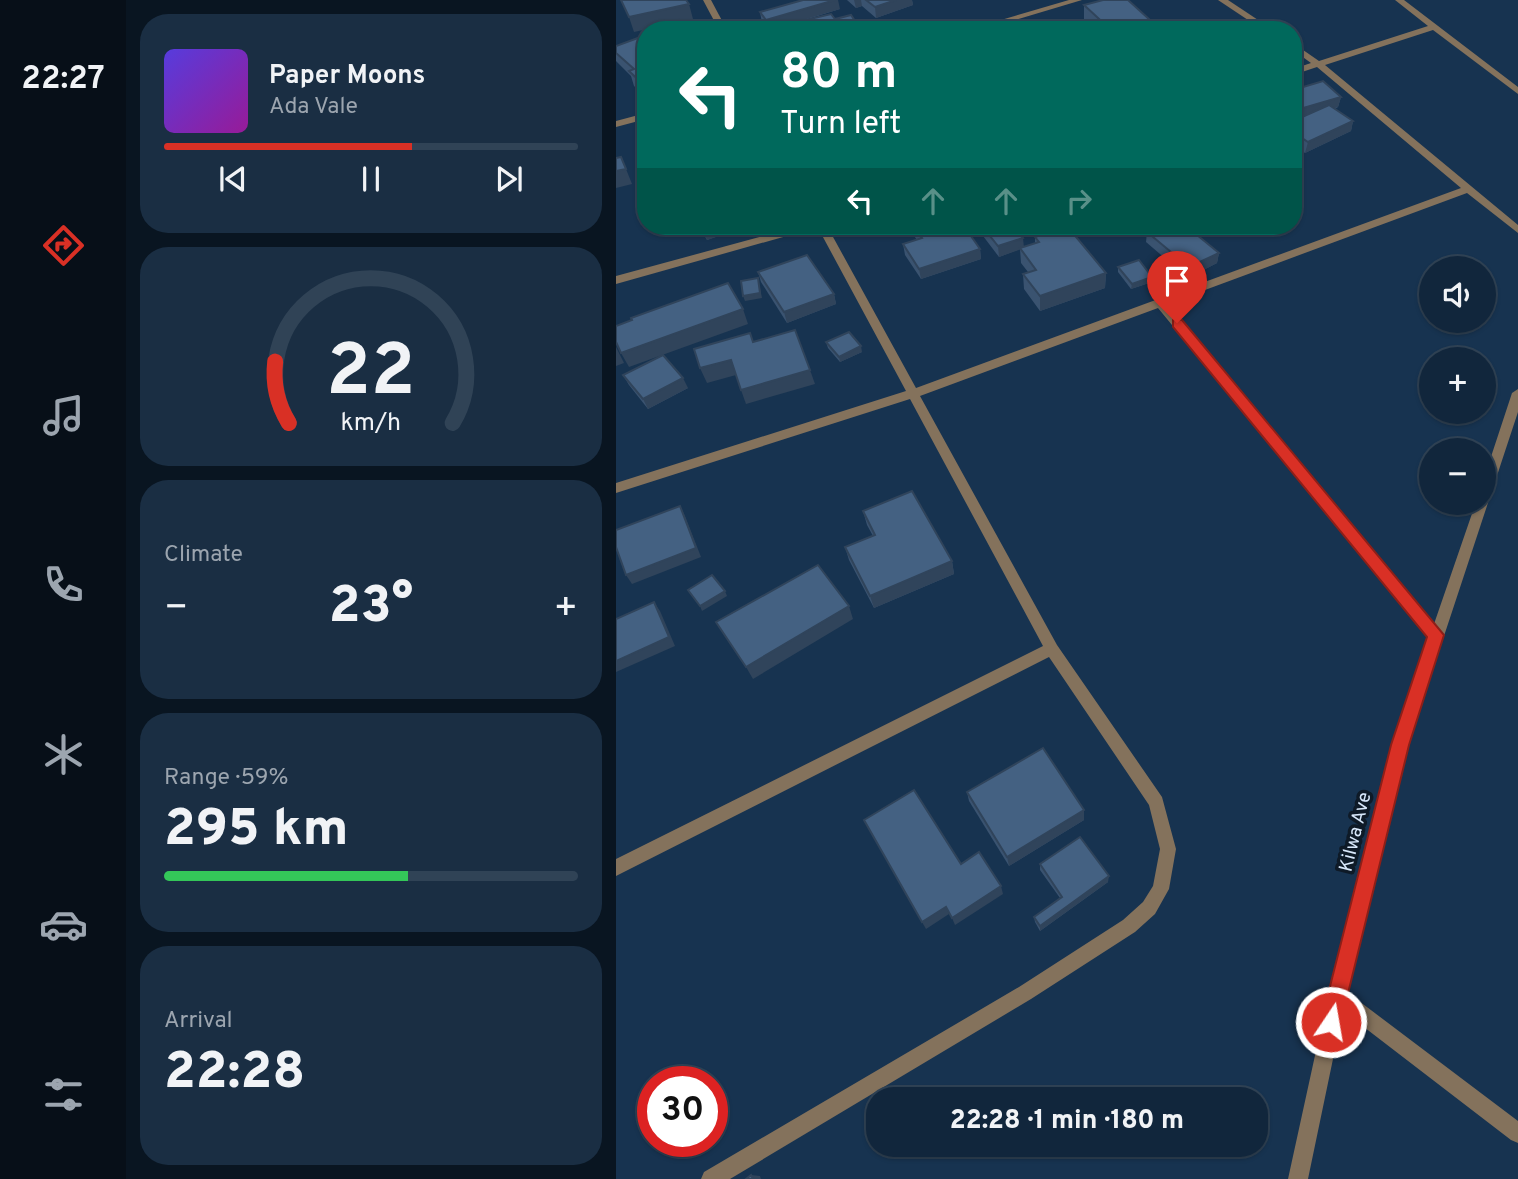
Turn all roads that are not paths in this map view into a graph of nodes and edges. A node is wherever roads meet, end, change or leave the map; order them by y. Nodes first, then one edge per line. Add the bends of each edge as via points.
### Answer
1 (707, 0) edge
2 (1078, 0) edge
3 (1222, 0) edge
4 (1399, 0) edge
5 (718, 21) edge
6 (1003, 21) edge
7 (1255, 21) edge
8 (1434, 27) junction
9 (1302, 52) edge
10 (1318, 64) junction
11 (1302, 69) edge
12 (1518, 91) edge
13 (637, 118) edge
14 (616, 124) edge
15 (1469, 189) junction
16 (1518, 230) edge
17 (779, 235) edge
18 (827, 235) edge
19 (616, 281) edge
20 (1160, 303) junction
21 (1518, 393) edge
22 (912, 394) junction
23 (1496, 460) edge
24 (616, 488) edge
25 (1478, 515) edge
26 (1436, 635) junction
27 (1052, 649) junction
28 (616, 868) edge
29 (1336, 996) junction
30 (1518, 1133) edge
31 (711, 1179) edge
32 (1298, 1179) edge

1 - 5 street
2 - 6 street
3 - 7 street
4 - 8 street
8 - 10 street
8 - 12 street
9 - 10 street
10 - 11 street
10 - 15 street
13 - 14 street
15 - 16 street
15 - 20 street
17 - 19 street
18 - 22 street
20 - 22 street
20 - 26 street
21 - 23 street, Kilwa Ave
22 - 24 street
22 - 27 street
25 - 26 street, Kilwa Ave
26 - 29 street, Kilwa Ave via 1400,745
27 - 28 street
27 - 31 street via 1156,802 1168,849 1161,889 1149,908 1026,993
29 - 30 street
29 - 32 street, Kilwa Ave

